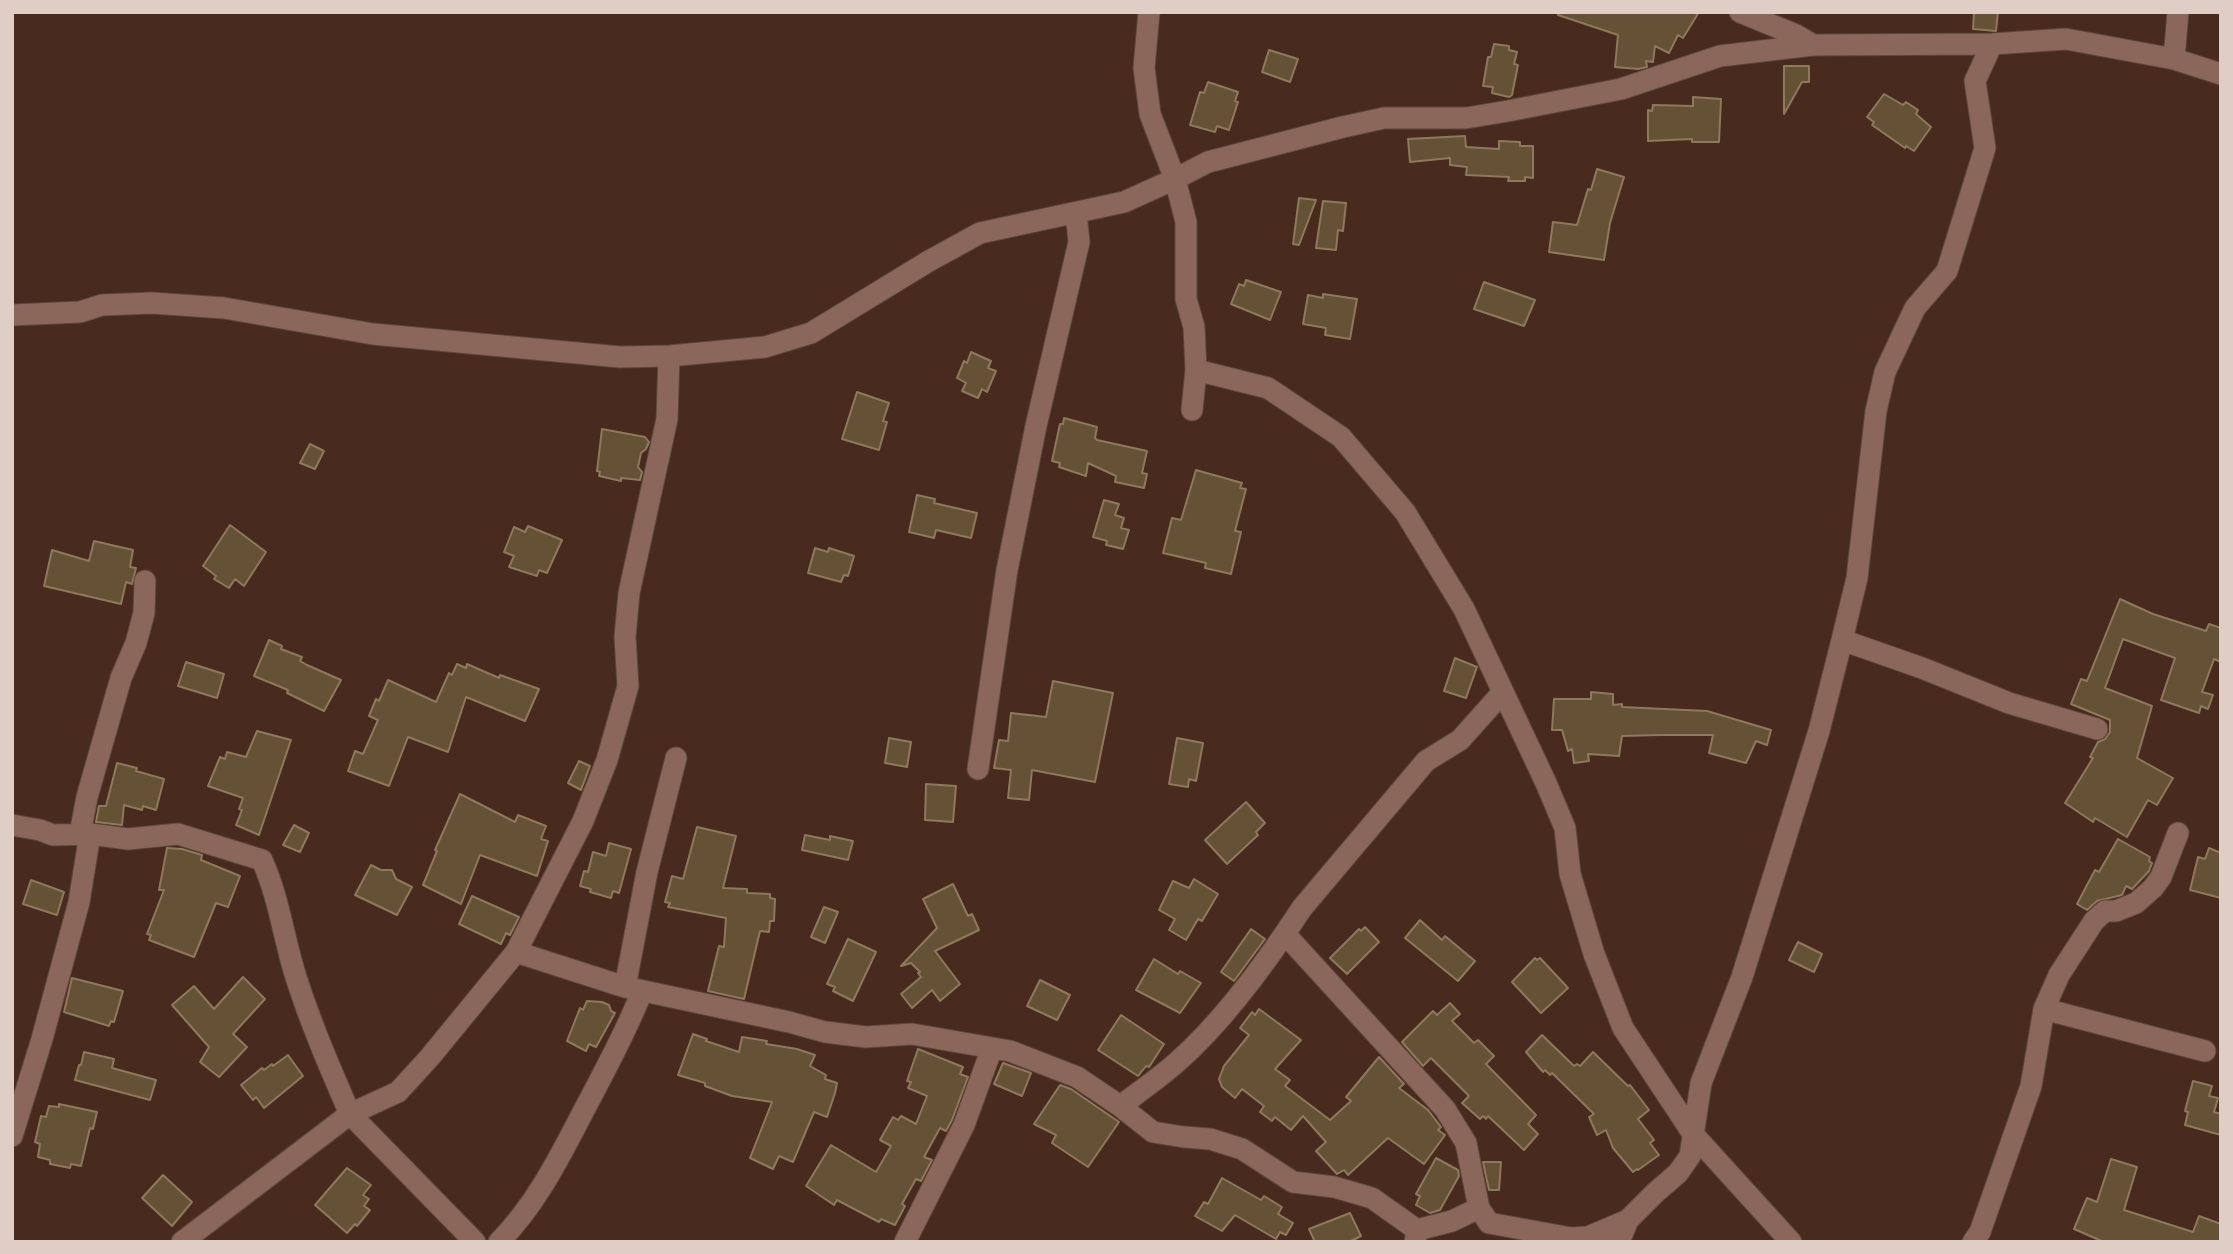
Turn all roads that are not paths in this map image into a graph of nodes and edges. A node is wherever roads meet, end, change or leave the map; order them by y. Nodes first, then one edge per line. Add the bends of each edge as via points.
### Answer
1 (1149, 12) edge
2 (1740, 12) edge
3 (2178, 12) edge
4 (1992, 44) junction
5 (1813, 45) junction
6 (2174, 60) junction
7 (2221, 74) edge
8 (1175, 179) junction
9 (1076, 213) junction
10 (12, 315) edge
11 (669, 356) junction
12 (1196, 370) junction
13 (1192, 411) dead end
14 (145, 581) dead end
15 (1842, 640) junction
16 (1503, 692) junction
17 (2097, 729) dead end
18 (676, 758) dead end
19 (978, 769) dead end
20 (12, 825) edge
21 (2178, 833) dead end
22 (85, 834) junction
23 (1285, 934) junction
24 (516, 952) junction
25 (633, 989) junction
26 (2044, 1009) junction
27 (992, 1048) junction
28 (2205, 1051) dead end
29 (1120, 1106) junction
30 (351, 1114) junction
31 (1693, 1134) junction
32 (12, 1136) edge
33 (1479, 1208) junction
34 (1628, 1220) junction
35 (1416, 1236) edge
36 (182, 1242) edge
37 (475, 1242) edge
38 (499, 1242) edge
39 (905, 1242) edge
40 (1619, 1242) edge
41 (1791, 1242) edge
42 (1973, 1242) edge

1 - 8 street via 1144,68 1150,114
2 - 5 street
3 - 6 street
4 - 5 street
4 - 6 street via 2066,39
4 - 15 street via 1975,82 1985,148 1947,271 1916,308 1885,372 1876,411 1857,578
5 - 8 street via 1720,56 1621,89 1508,111 1466,118 1384,118 1208,162
6 - 7 street
8 - 9 street via 1124,202
8 - 12 street via 1186,222 1186,299 1194,327
9 - 11 street via 981,233 811,333 765,347
9 - 19 street via 1079,242 1007,570
10 - 11 street via 152,303 224,308 373,334 620,357
11 - 24 street via 667,419 629,593 625,637 628,686 583,821
12 - 13 street
12 - 16 street via 1268,388 1342,437 1405,512 1464,609
14 - 22 street via 136,643 121,678 87,797
15 - 17 street via 2008,703
15 - 31 street via 1819,731 1741,977 1701,1083
16 - 23 street via 1460,740 1426,761
16 - 31 street via 1565,828 1570,874 1623,1028
18 - 25 street via 647,872
20 - 22 street via 53,835
21 - 26 street via 2153,888 2136,904 2105,911 2094,921 2059,975
22 - 30 street via 128,839 178,834 262,860 312,1023
22 - 32 street via 79,902
23 - 29 street via 1177,1062
23 - 33 street via 1445,1109 1466,1143
24 - 25 street
24 - 30 street via 398,1092
25 - 27 street via 825,1032 866,1037 912,1034
25 - 38 street via 629,1023 555,1166 533,1203
26 - 28 street
26 - 42 street via 2031,1086
27 - 29 street via 1077,1077
27 - 39 street via 964,1125
29 - 35 street via 1153,1132 1210,1139 1242,1149 1293,1182 1372,1198
30 - 36 street
30 - 37 street
31 - 34 street via 1690,1156 1678,1173
31 - 41 street
33 - 34 street via 1489,1223 1571,1238 1588,1237
33 - 35 street
34 - 40 street

